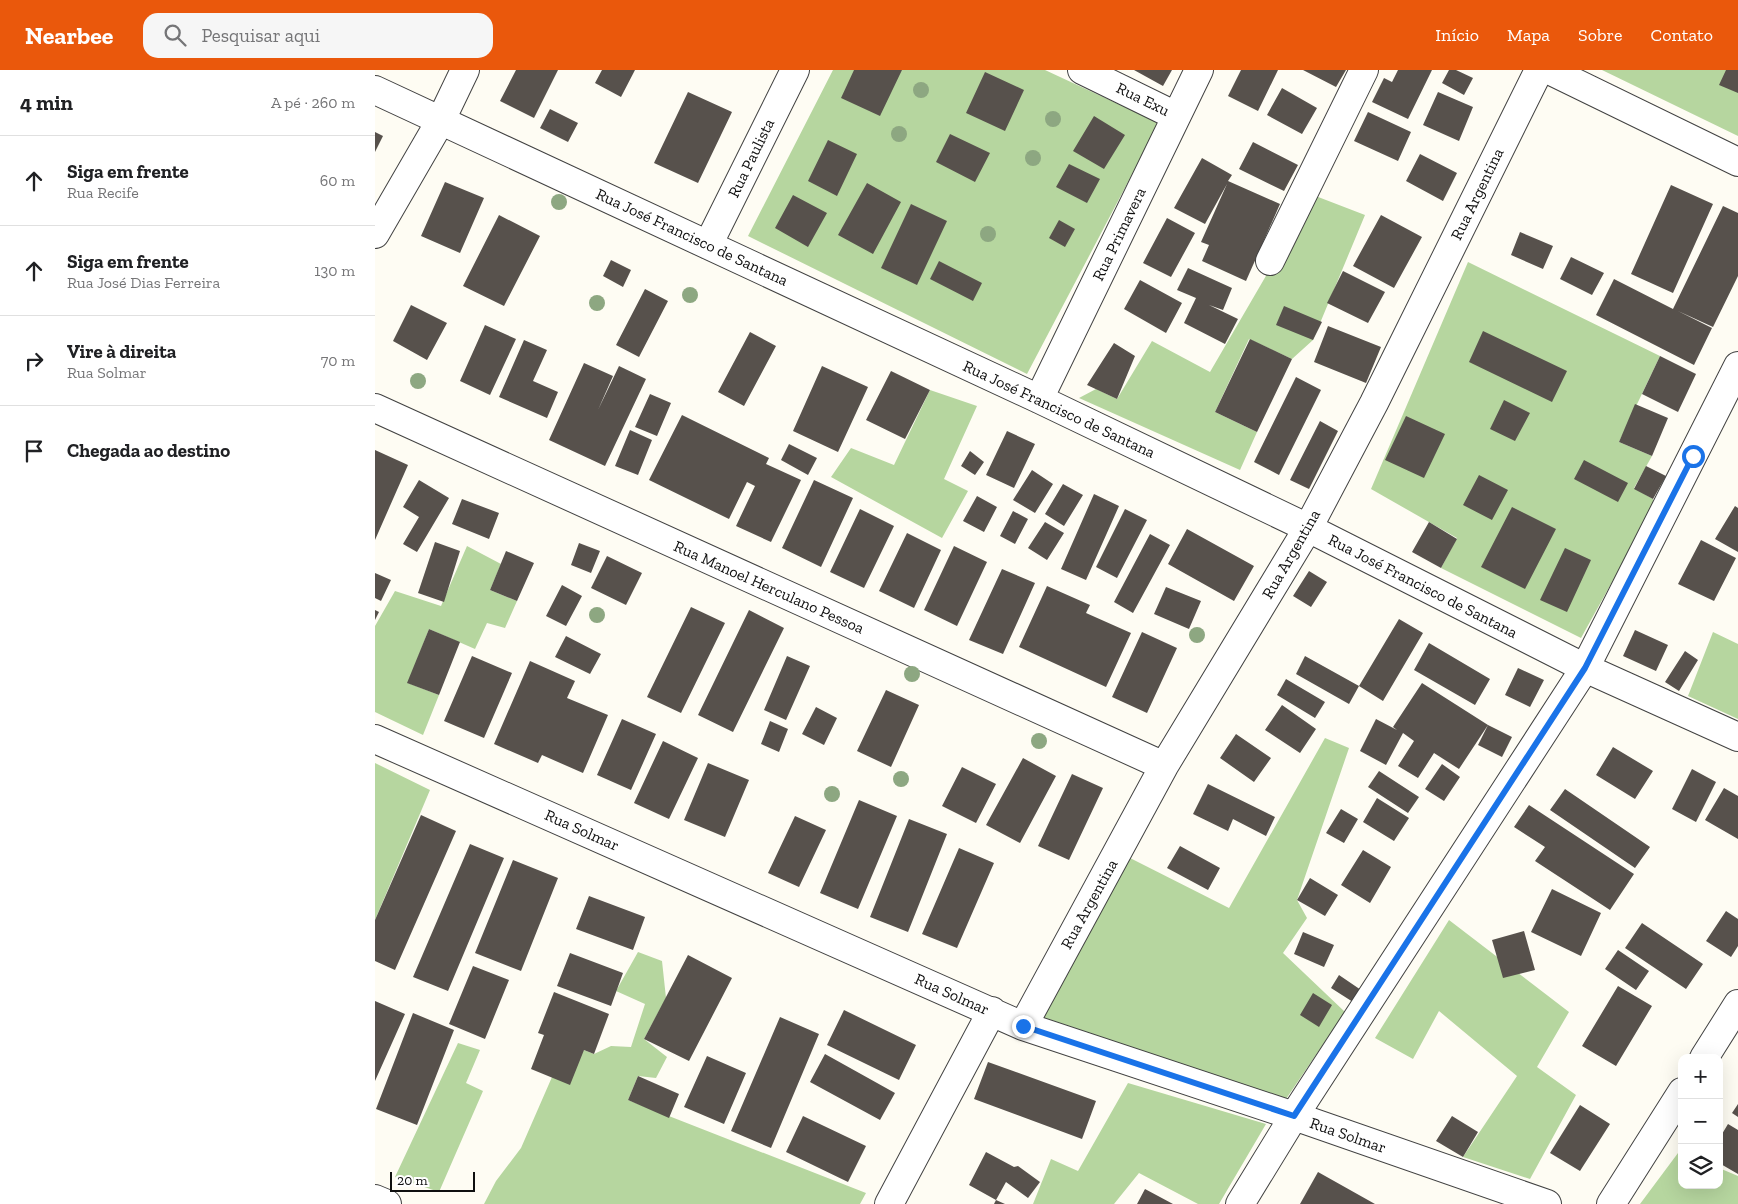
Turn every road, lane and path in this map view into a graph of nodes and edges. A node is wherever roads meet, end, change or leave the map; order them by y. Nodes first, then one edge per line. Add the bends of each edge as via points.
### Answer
1 (465, 70) edge
2 (795, 70) edge
3 (1082, 70) edge
4 (1199, 70) edge
5 (1364, 70) edge
6 (1539, 70) edge
7 (1549, 70) edge
8 (375, 90) edge
9 (1176, 116) junction
10 (441, 120) junction
11 (1738, 162) edge
12 (375, 234) edge
13 (708, 245) junction
14 (1270, 261) dead end
15 (1738, 366) edge
16 (1039, 399) junction
17 (375, 408) edge
18 (1308, 528) junction
19 (1585, 668) junction
20 (1738, 737) edge
21 (375, 739) edge
22 (1164, 766) junction
23 (1738, 1004) edge
24 (992, 1012) junction
25 (1023, 1026) junction
26 (1707, 1054) edge
27 (1678, 1098) edge
28 (1294, 1116) junction
29 (375, 1199) edge
30 (387, 1204) edge
31 (889, 1204) edge
32 (1240, 1204) edge
33 (1547, 1204) edge
34 (1611, 1204) edge

1 - 10 street
2 - 13 street, Rua Paulista
3 - 9 street, Rua Exu
4 - 9 street, Rua Primavera
5 - 14 street
6 - 18 street, Rua Argentina via 1374,403
7 - 11 street
8 - 10 street, Rua José Francisco de Santana
9 - 16 street, Rua Primavera
10 - 12 street
10 - 13 street, Rua José Francisco de Santana
13 - 16 street, Rua José Francisco de Santana
15 - 19 street
16 - 18 street, Rua José Francisco de Santana
17 - 22 street, Rua Manoel Herculano Pessoa
18 - 19 street, Rua José Francisco de Santana
18 - 22 street, Rua Argentina
19 - 20 street, Rua José Francisco de Santana
19 - 28 street
21 - 24 street, Rua Solmar
22 - 25 street, Rua Argentina
23 - 26 street
24 - 25 street, Rua Solmar
24 - 31 street
25 - 28 street, Rua Solmar
27 - 34 street
28 - 32 street
28 - 33 street, Rua Solmar
29 - 30 street

